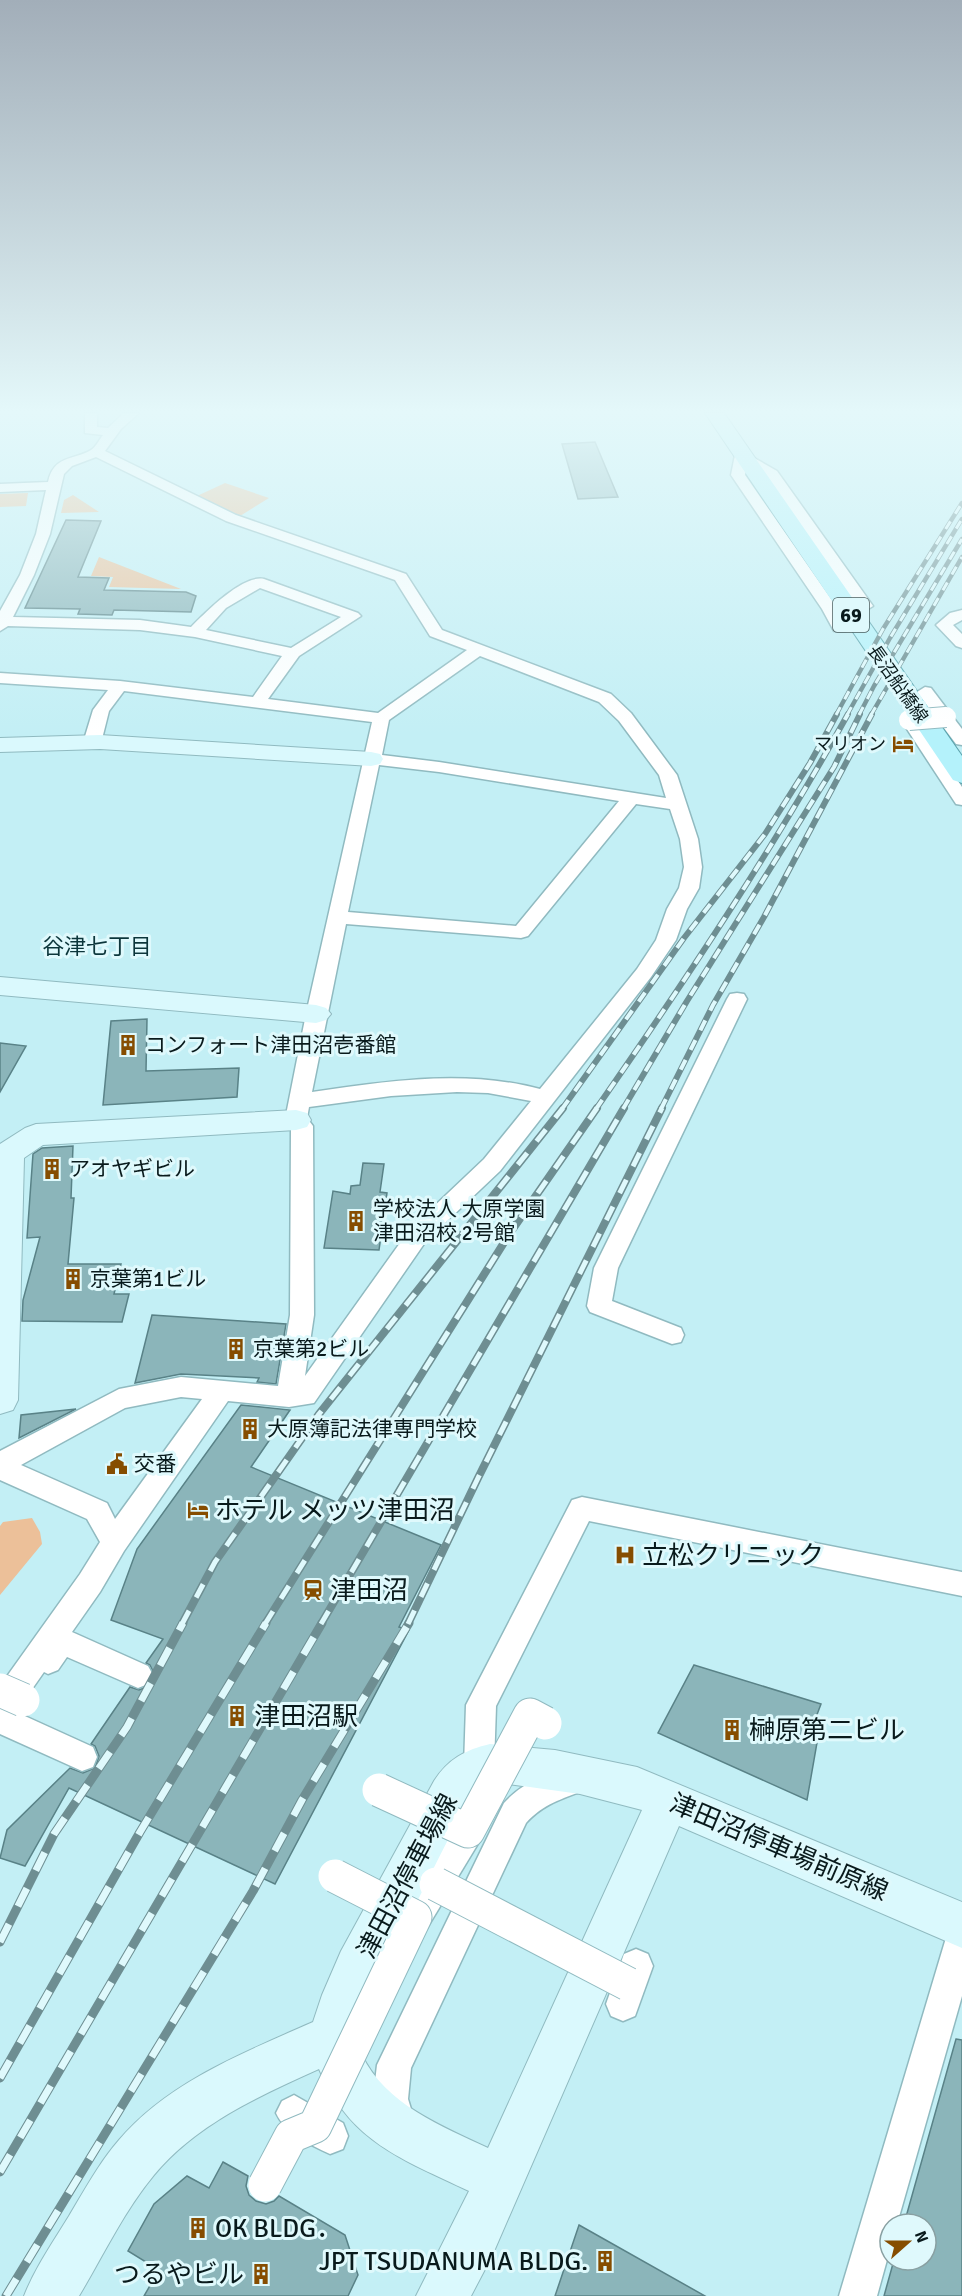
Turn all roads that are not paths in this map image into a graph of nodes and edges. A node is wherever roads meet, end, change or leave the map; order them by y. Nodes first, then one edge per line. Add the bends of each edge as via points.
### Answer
1 (46, 520) edge
2 (237, 520) edge
3 (770, 520) edge
4 (787, 520) edge
5 (805, 520) edge
6 (834, 609) junction
7 (962, 615) edge
8 (1, 624) edge
9 (840, 628) dead end
10 (195, 632) junction
11 (962, 643) edge
12 (479, 649) junction
13 (293, 653) junction
14 (0, 678) edge
15 (120, 686) junction
16 (925, 692) dead end
17 (258, 702) junction
18 (946, 717) junction
19 (381, 718) junction
20 (962, 740) edge
21 (92, 743) junction
22 (0, 745) edge
23 (371, 759) junction
24 (962, 775) edge
25 (632, 797) junction
26 (962, 800) edge
27 (679, 805) junction
28 (337, 917) junction
29 (0, 986) edge
30 (737, 999) dead end
31 (316, 1014) junction
32 (547, 1098) junction
33 (297, 1110) junction
34 (672, 1335) dead end
35 (222, 1390) junction
36 (289, 1397) junction
37 (0, 1400) edge
38 (0, 1466) edge
39 (114, 1543) junction
40 (962, 1584) edge
41 (138, 1675) dead end
42 (6, 1708) edge
43 (545, 1723) dead end
44 (82, 1757) dead end
45 (478, 1766) junction
46 (593, 1775) junction
47 (379, 1790) dead end
48 (668, 1800) junction
49 (468, 1831) junction
50 (334, 1876) dead end
51 (436, 1884) junction
52 (416, 1917) junction
53 (962, 1925) edge
54 (962, 1938) edge
55 (629, 1985) dead end
56 (335, 2037) junction
57 (401, 2130) junction
58 (499, 2180) junction
59 (265, 2185) dead end
60 (50, 2296) edge
61 (442, 2296) edge
62 (858, 2296) edge

1 - 8 street via 27,575
2 - 12 street via 401,577 436,633
3 - 6 street
4 - 24 main road, 長沼船橋線 / 69
5 - 6 street, bridge via 865,606
6 - 9 street
7 - 11 street via 945,625
8 - 10 street via 140,625
10 - 13 street
10 - 13 street via 221,605 259,582 353,616
12 - 19 street
12 - 27 street via 605,698 625,717 668,775
13 - 17 street
14 - 15 street
15 - 17 street
15 - 21 street via 101,710
16 - 18 street
17 - 19 street
18 - 20 street
18 - 26 street, bridge via 909,720
19 - 23 street
21 - 22 street
21 - 23 street
23 - 25 street
23 - 28 street
25 - 27 street
25 - 28 street via 521,932
27 - 32 street via 693,867 689,888 666,940
28 - 31 street
29 - 31 street
30 - 34 street via 606,1268 599,1306
31 - 33 street
32 - 33 street via 524,1090 482,1085 398,1088
32 - 36 street via 492,1165 418,1235 305,1396
33 - 36 street via 302,1126 302,1315
33 - 37 street via 36,1135 11,1152
35 - 36 street
35 - 38 street via 181,1387 119,1399
35 - 39 street
38 - 39 street via 97,1511
39 - 42 street
40 - 45 street via 582,1508 480,1705
41 - 42 street via 61,1641
42 - 44 street
43 - 49 street, bridge via 530,1715
45 - 46 street via 506,1764
45 - 56 street, 津田沼停車場線 via 456,1784 441,1811 358,1969
46 - 48 street, 津田沼停車場前原線
46 - 57 street via 539,1791 515,1813 394,2065 389,2097
47 - 49 street, bridge
48 - 53 street, 津田沼停車場前原線
48 - 58 street
49 - 51 street
50 - 52 street, bridge
51 - 52 street
51 - 55 street, bridge
52 - 59 street, bridge via 313,2125 291,2136
54 - 62 street
56 - 57 street, 津田沼停車場線 via 341,2065 359,2093 376,2113
56 - 60 street via 213,2094 164,2130 123,2174
57 - 58 street, 津田沼停車場線
58 - 61 street via 474,2238

